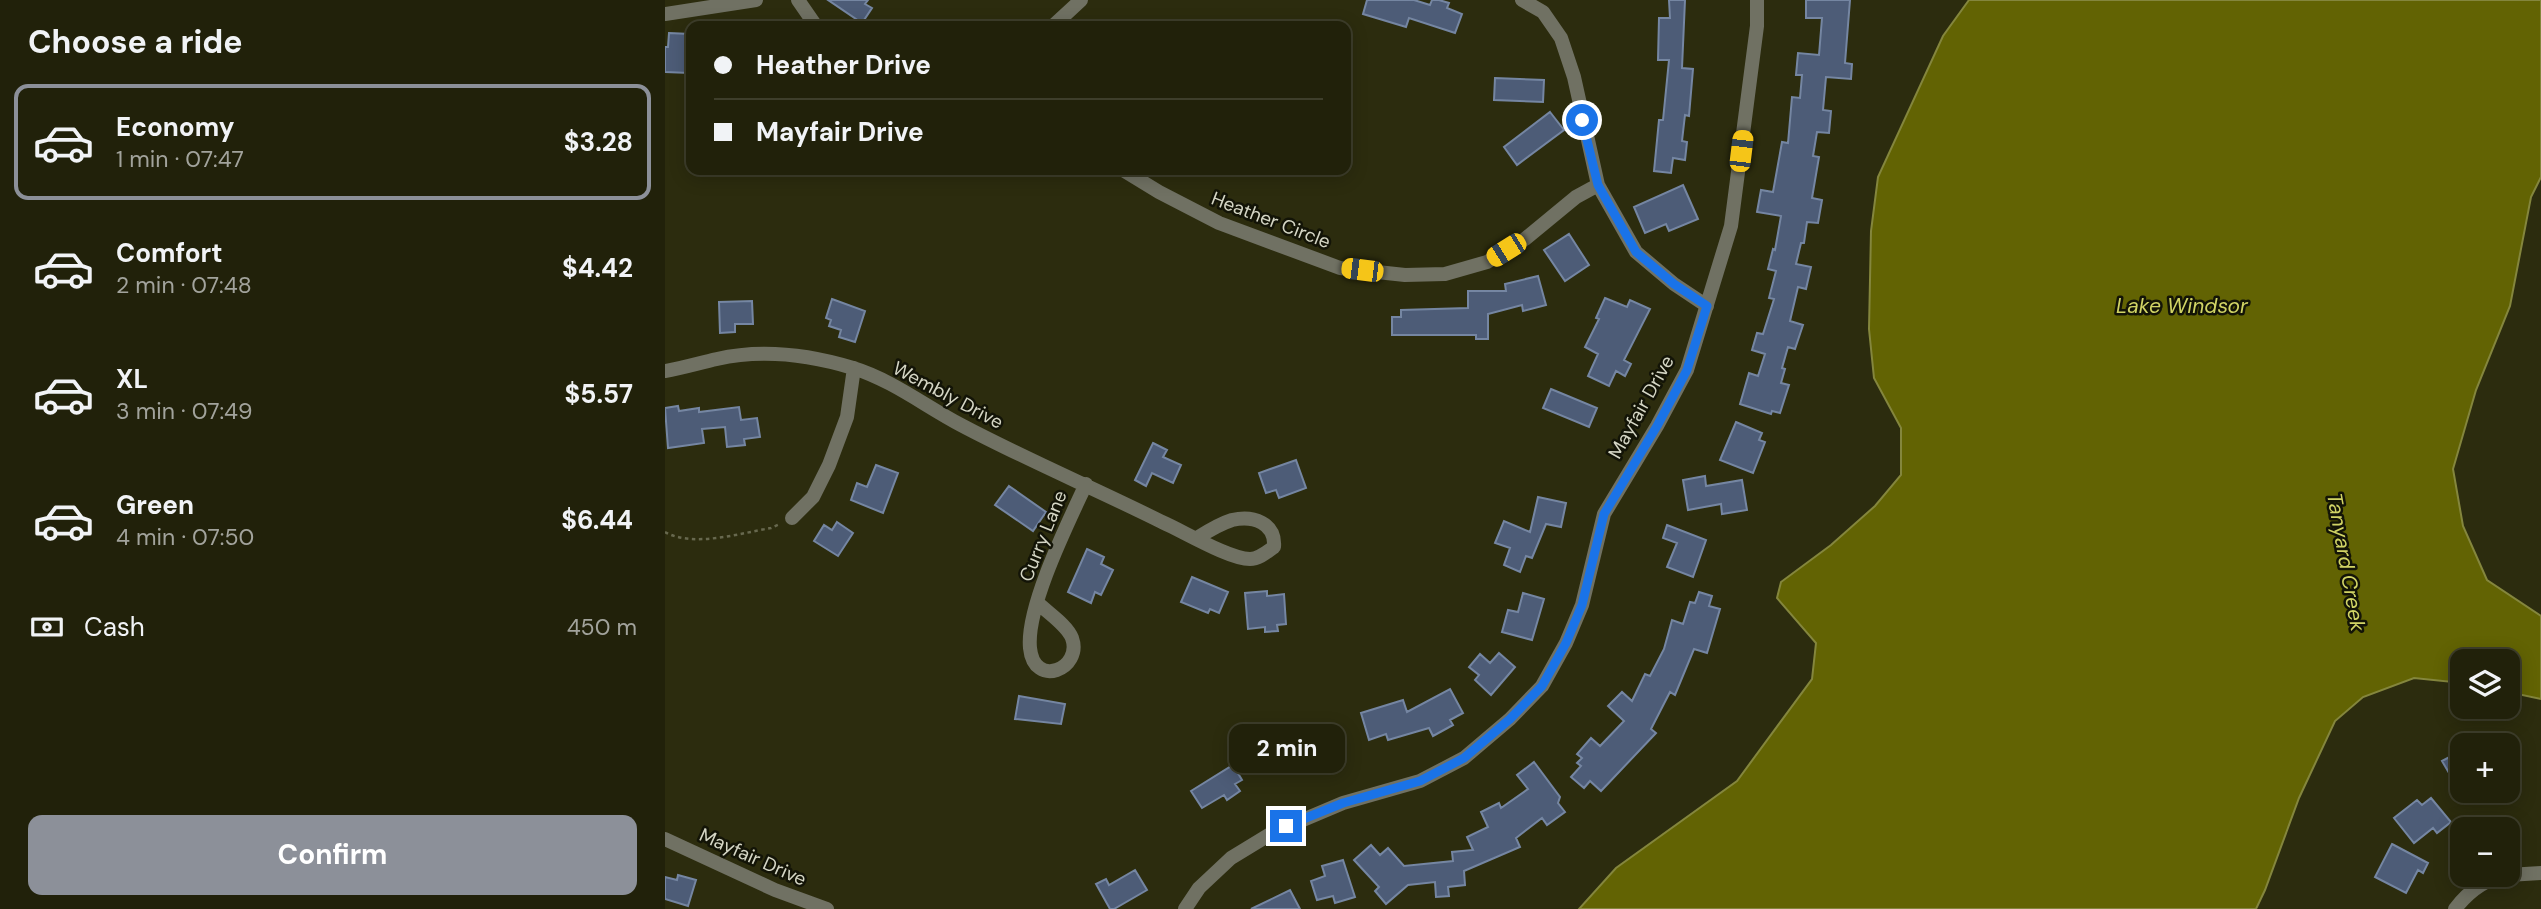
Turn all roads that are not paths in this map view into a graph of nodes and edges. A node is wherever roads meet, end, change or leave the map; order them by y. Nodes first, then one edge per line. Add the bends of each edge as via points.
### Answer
1 (756, 0) edge
2 (798, 0) edge
3 (1081, 0) edge
4 (1522, 0) edge
5 (1756, 0) edge
6 (665, 13) edge
7 (813, 21) edge
8 (1058, 21) edge
9 (1131, 175) edge
10 (1598, 185) junction
11 (1707, 306) junction
12 (854, 368) junction
13 (665, 371) edge
14 (1086, 484) junction
15 (792, 518) road end
16 (1197, 538) junction
17 (1038, 603) junction
18 (665, 839) edge
19 (2541, 873) edge
20 (2520, 874) edge
21 (2477, 887) edge
22 (827, 909) edge
23 (1185, 909) edge
24 (2455, 909) edge

1 - 6 street
2 - 7 street
3 - 8 street
4 - 10 street via 1543,12 1562,38
5 - 11 street, Mayfair Drive via 1758,26 1731,226
9 - 10 street, Heather Circle via 1231,228 1340,268 1405,275 1445,274 1487,262
10 - 11 street via 1636,252
11 - 23 street, Mayfair Drive via 1687,370 1604,514 1582,605 1542,686 1464,758 1420,781 1343,803 1272,833 1231,858 1199,888
12 - 13 street, Wembly Drive via 772,354 718,359
12 - 14 street, Wembly Drive
12 - 15 street via 847,417 829,465 813,497
14 - 16 street, Wembly Drive
14 - 17 street, Curry Lane
16 - 16 street, Wembly Drive via 1234,520 1250,519 1267,525 1275,537 1273,547 1251,559
17 - 17 street, Curry Lane via 1030,649 1035,665 1043,671 1057,671 1069,662 1071,637
18 - 22 street, Mayfair Drive
19 - 20 street
21 - 24 street

